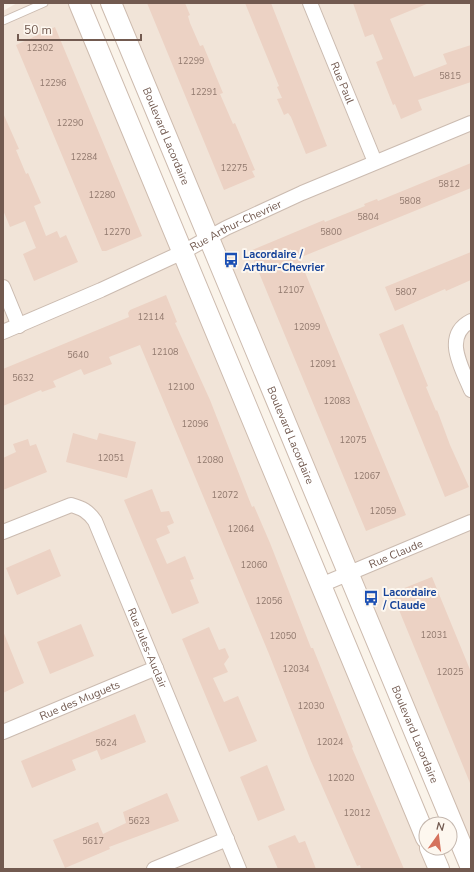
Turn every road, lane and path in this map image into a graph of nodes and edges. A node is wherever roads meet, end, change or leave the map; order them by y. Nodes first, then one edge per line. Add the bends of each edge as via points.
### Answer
1 (44, 3) edge
2 (79, 3) edge
3 (111, 3) edge
4 (310, 3) edge
5 (3, 22) edge
6 (471, 123) edge
7 (375, 162) junction
8 (209, 237) junction
9 (183, 252) junction
10 (3, 287) edge
11 (471, 322) edge
12 (19, 326) junction
13 (3, 332) edge
14 (471, 390) edge
15 (471, 522) edge
16 (3, 532) edge
17 (348, 574) junction
18 (321, 585) junction
19 (156, 668) junction
20 (3, 732) edge
21 (418, 819) edge
22 (226, 839) junction
23 (433, 856) edge
24 (471, 868) edge
25 (154, 869) edge
26 (239, 869) edge
27 (439, 869) edge

1 - 5 lane
2 - 9 main road
3 - 8 main road, Boulevard Lacordaire
4 - 7 street, Rue Paul
6 - 7 street, Rue Arthur-Chevrier
7 - 8 street, Rue Arthur-Chevrier
8 - 9 street, Rue Arthur-Chevrier
8 - 17 main road, Boulevard Lacordaire
9 - 12 street, Rue Arthur-Chevrier
9 - 18 main road
10 - 12 street
11 - 14 street via 462,326 456,338 455,351
12 - 13 street, Rue Arthur-Chevrier
15 - 17 street, Rue Claude
16 - 19 street, Rue Jules-Auclair via 71,506 89,513 95,521
17 - 18 street, Rue Claude
17 - 24 main road, Boulevard Lacordaire
18 - 21 main road
19 - 20 street, Rue des Muguets
19 - 22 street, Rue Jules-Auclair
22 - 25 street
22 - 26 street, Rue Jules-Auclair
23 - 27 main road

